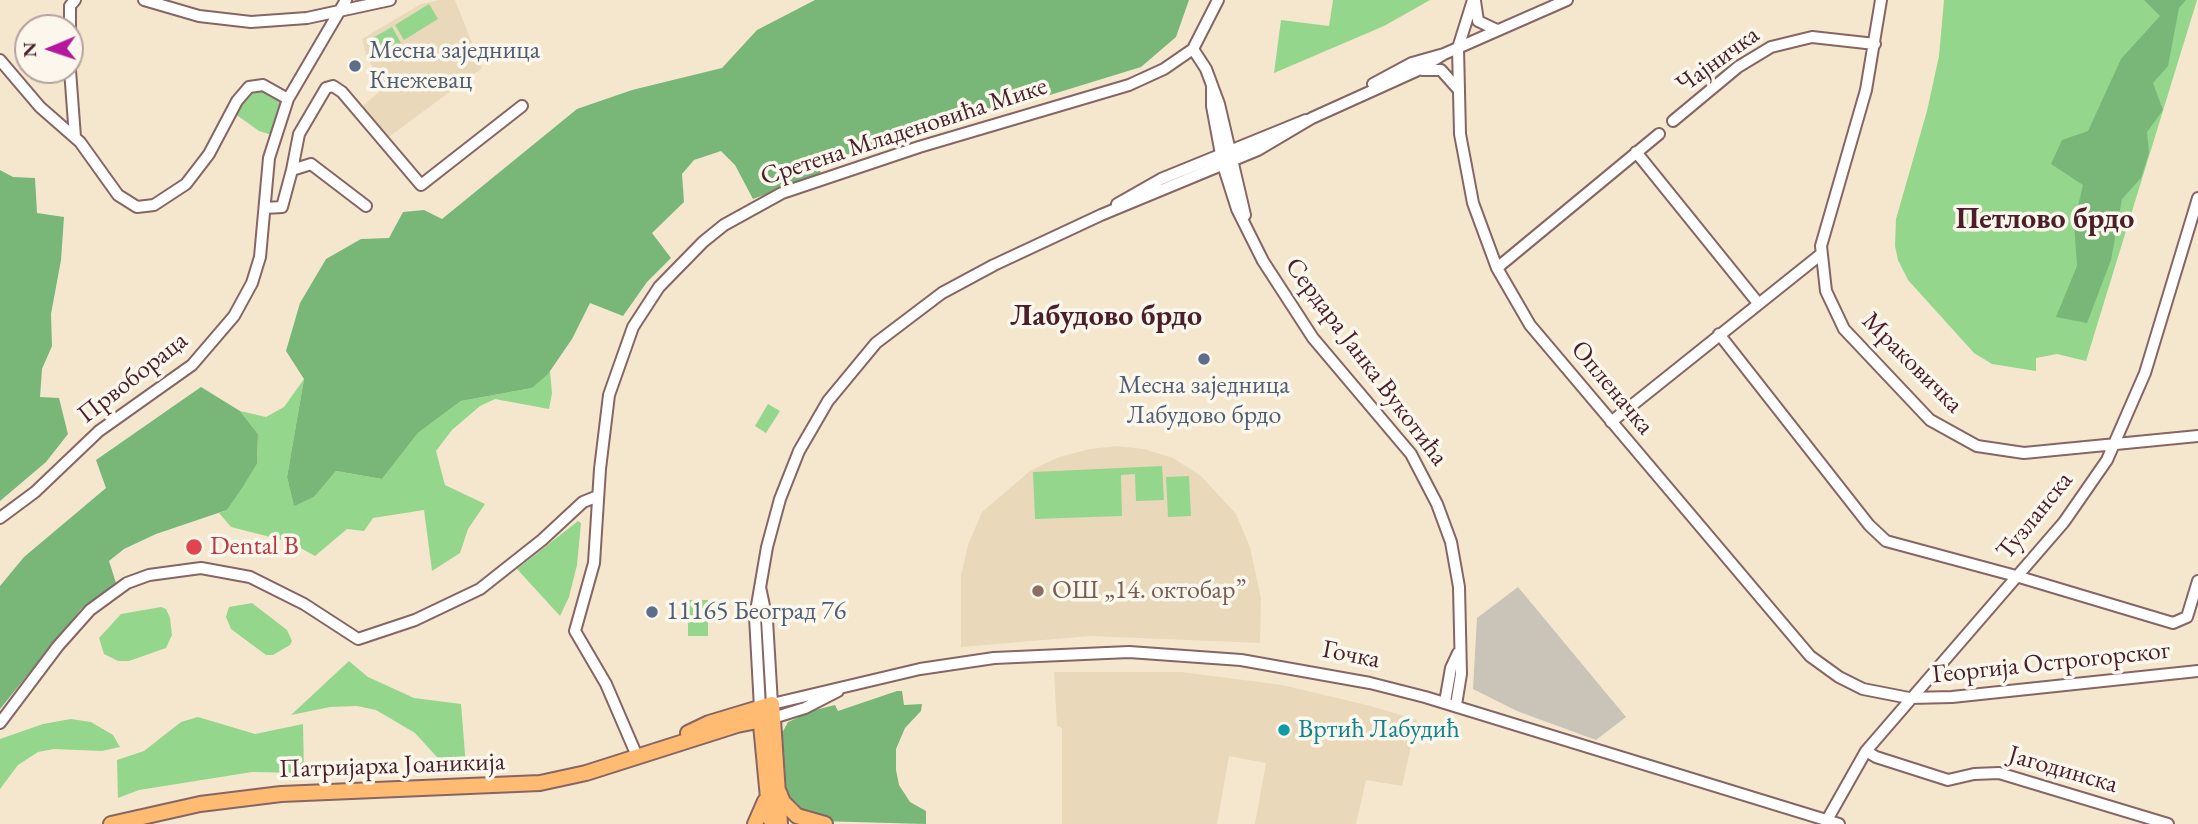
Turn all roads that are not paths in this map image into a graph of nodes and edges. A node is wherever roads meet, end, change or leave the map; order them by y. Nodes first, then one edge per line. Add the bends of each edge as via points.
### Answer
1 (144, 0) edge
2 (346, 0) edge
3 (390, 0) edge
4 (1218, 0) edge
5 (1474, 0) edge
6 (1567, 0) edge
7 (1881, 0) edge
8 (337, 13) junction
9 (1497, 30) junction
10 (1875, 44) junction
11 (1458, 48) junction
12 (1193, 49) junction
13 (1444, 54) junction
14 (0, 60) edge
15 (1416, 71) junction
16 (71, 84) edge
17 (1458, 91) junction
18 (1357, 96) junction
19 (288, 99) junction
20 (522, 106) dead end
21 (1312, 118) junction
22 (1673, 121) dead end
23 (1659, 134) dead end
24 (75, 137) junction
25 (1224, 151) junction
26 (1636, 152) junction
27 (1227, 163) junction
28 (292, 170) junction
29 (2198, 198) edge
30 (366, 206) dead end
31 (265, 208) junction
32 (1101, 215) junction
33 (1820, 255) junction
34 (1497, 268) junction
35 (1758, 303) junction
36 (1719, 334) junction
37 (1611, 422) junction
38 (2198, 436) edge
39 (2115, 444) junction
40 (598, 496) junction
41 (0, 518) edge
42 (2016, 576) junction
43 (2198, 581) edge
44 (2198, 671) edge
45 (1909, 698) junction
46 (1450, 704) junction
47 (767, 713) junction
48 (0, 723) edge
49 (1866, 751) junction
50 (637, 756) junction
51 (772, 790) junction
52 (1827, 820) junction
53 (2142, 820) edge
54 (111, 824) edge
55 (755, 824) edge
56 (771, 824) edge
57 (780, 824) edge
58 (825, 824) edge
59 (1839, 824) edge
60 (2168, 824) edge

1 - 8 street via 235,22
2 - 8 street, Првобораца
3 - 8 street
4 - 12 street
5 - 9 street via 1478,21
5 - 11 street, Опленачка
6 - 9 street
7 - 10 street, Мраковичка
8 - 19 street, Првобораца
9 - 11 street
10 - 22 street, Чајничка via 1812,37 1771,47 1738,67
10 - 33 street, Мраковичка
11 - 13 street
11 - 17 street, Опленачка
12 - 25 street, Сердара Јанка Вукотића via 1219,104
12 - 40 street, Сретена Младеновића Мике via 1138,81 798,187 759,203 724,225 675,268 634,327 610,395
13 - 15 street
13 - 18 street via 1412,63
14 - 24 street via 40,107
15 - 17 street via 1441,70
15 - 18 street
16 - 24 street
17 - 34 street, Опленачка via 1465,168 1482,233
18 - 21 street
19 - 24 street via 263,85 249,87 186,184 154,205 131,205 118,195
19 - 31 street, Првобораца via 269,158
20 - 28 street via 421,185 333,86 326,88 299,134
21 - 25 street
21 - 27 street via 1295,131
23 - 26 street
25 - 27 street, Сердара Јанка Вукотића
25 - 32 street via 1136,192
26 - 34 street
26 - 35 street
27 - 32 street
27 - 46 street, Сердара Јанка Вукотића via 1237,209 1282,295 1395,433 1432,491 1454,558 1459,600 1458,653 1451,668
28 - 30 street via 312,164
28 - 31 street via 284,205
29 - 39 street, Тузланска via 2155,344
31 - 41 street, Првобораца via 264,238 254,279 215,341 192,365 99,431 35,492
32 - 47 street via 942,293 863,356 828,401 799,450 773,522 760,587 767,620
33 - 35 street
33 - 39 street, Мраковичка via 1829,301 1844,329 1930,420 1945,430 1977,446 2003,452
34 - 37 street, Опленачка via 1530,325
35 - 36 street
36 - 37 street
36 - 42 street via 1882,539
37 - 45 street, Опленачка via 1810,656 1863,689
38 - 39 street, Мраковичка
39 - 42 street, Тузланска via 2075,508
40 - 48 street via 583,502 480,589 415,620 358,639 296,599 250,577 201,568 127,583 90,610
40 - 50 street, Сретена Младеновића Мике via 594,563 575,631 606,684
42 - 43 street via 2174,623 2187,617
42 - 45 street, Тузланска
44 - 45 street, Георгија Острогорског
45 - 49 street, Тузланска
46 - 47 street, Гочка via 1259,662 1140,652 962,662 838,691 805,708
46 - 52 street, Гочка
47 - 50 main road, Патријарха Јоаникија
47 - 51 main road
49 - 52 street, Тузланска
49 - 53 street, Јагодинска via 1948,780 1999,773
50 - 54 main road, Патријарха Јоаникија via 540,783 281,794 200,804
51 - 55 main road
51 - 56 main road
51 - 57 main road
51 - 58 main road via 797,816
52 - 59 street, Гочка
53 - 60 street, Јагодинска

